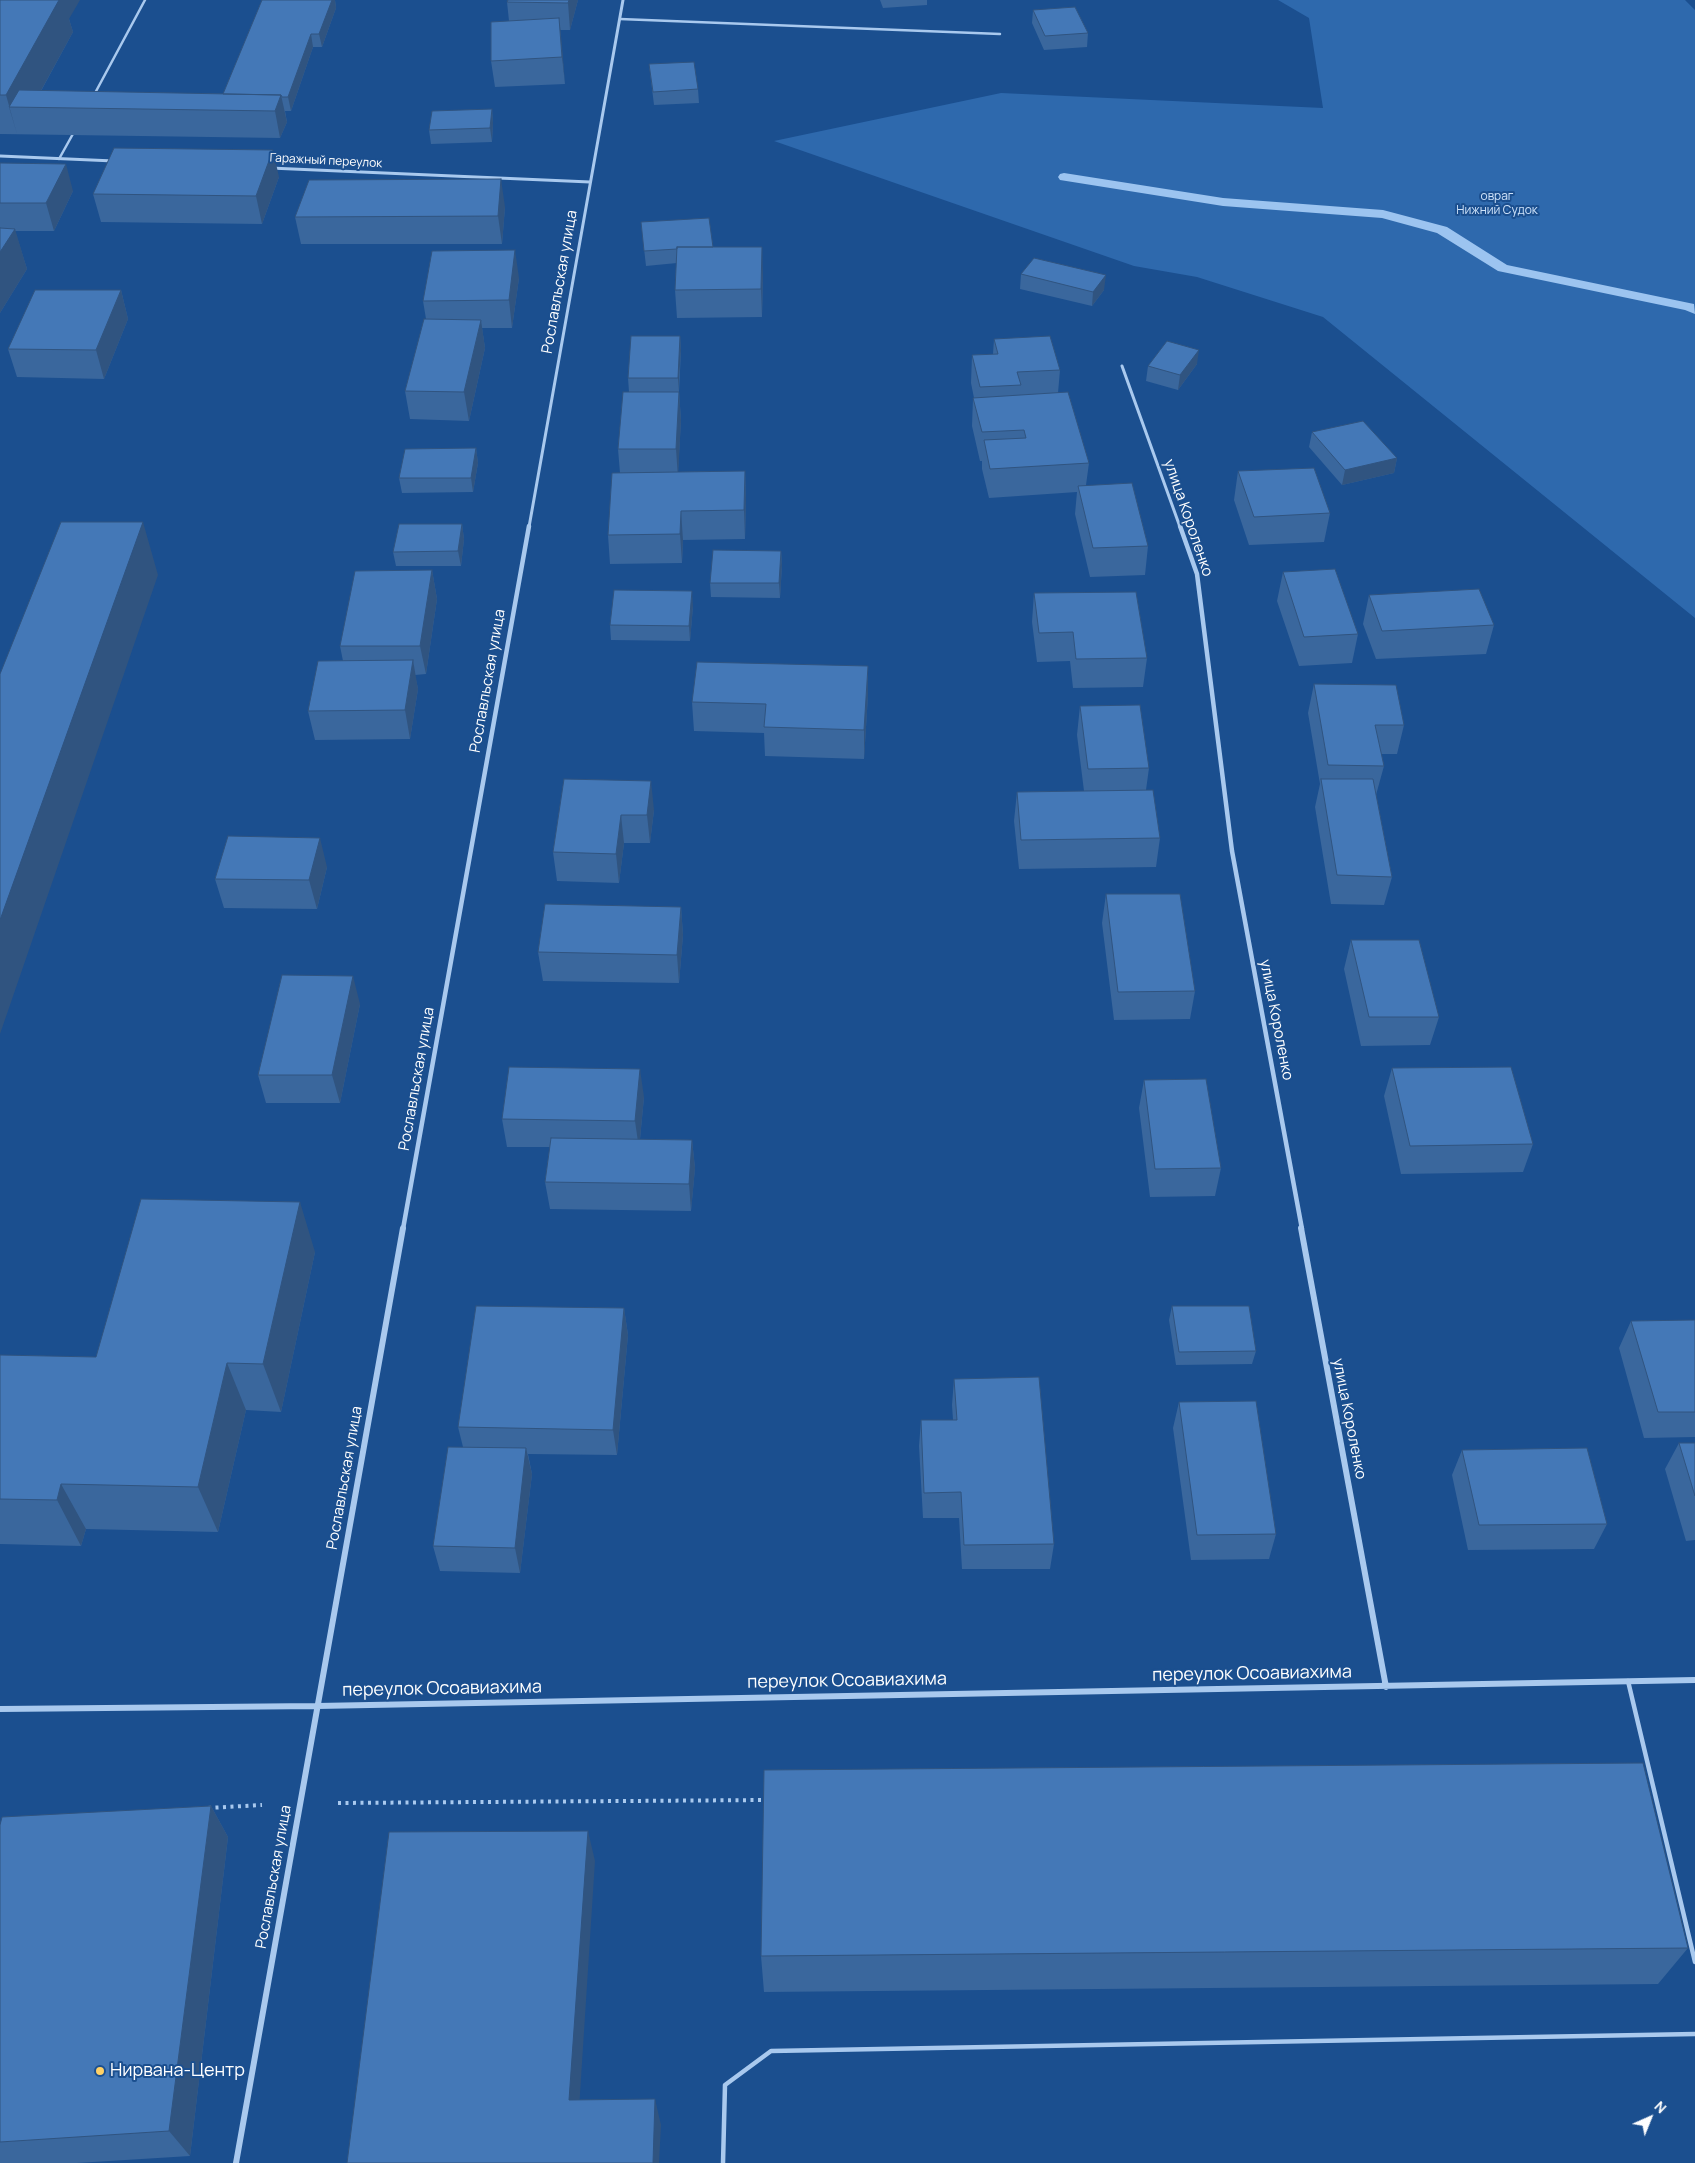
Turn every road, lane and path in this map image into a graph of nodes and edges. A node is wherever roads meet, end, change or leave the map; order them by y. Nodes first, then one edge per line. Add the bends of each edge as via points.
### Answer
1 (145, 0) edge
2 (623, 0) edge
3 (620, 19) junction
4 (1000, 34) dead end
5 (91, 100) edge
6 (78, 125) edge
7 (0, 156) edge
8 (59, 159) junction
9 (118, 161) edge
10 (264, 168) edge
11 (590, 182) junction
12 (1122, 366) dead end
13 (1695, 1680) edge
14 (1628, 1681) junction
15 (1386, 1687) junction
16 (317, 1706) junction
17 (0, 1710) edge
18 (774, 1800) edge
19 (300, 1803) junction
20 (200, 1808) edge
21 (1695, 1962) edge
22 (1695, 2034) edge
23 (236, 2163) edge
24 (724, 2163) edge

1 - 5 lane
2 - 3 street, Рославльская улица
3 - 4 lane
3 - 11 street, Рославльская улица
6 - 8 lane
7 - 8 street
8 - 9 street
10 - 11 street, Гаражный переулок
11 - 16 street, Рославльская улица
12 - 15 street, улица Короленко via 1197,574 1232,851
13 - 14 street, переулок Осоавиахима
14 - 15 street, переулок Осоавиахима
14 - 21 lane
15 - 16 street, переулок Осоавиахима
16 - 17 street, переулок Осоавиахима
16 - 19 street, Рославльская улица
18 - 19 path
19 - 20 path
19 - 23 street, Рославльская улица
22 - 24 lane via 771,2051 725,2085

